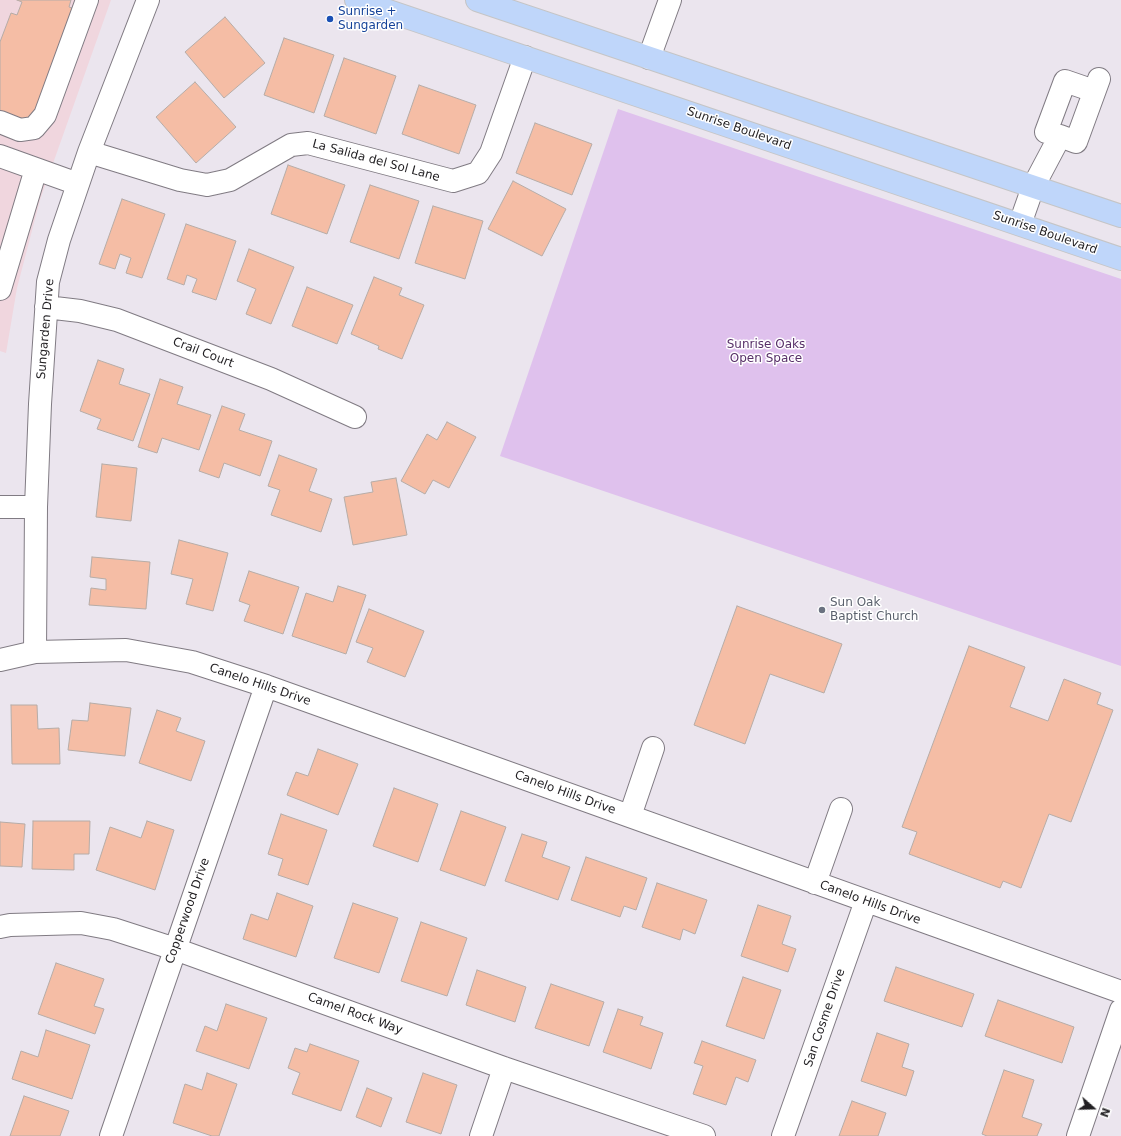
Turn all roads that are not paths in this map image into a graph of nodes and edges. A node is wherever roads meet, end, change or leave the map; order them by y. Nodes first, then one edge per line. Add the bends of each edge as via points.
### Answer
1 (87, 0) edge
2 (148, 0) edge
3 (356, 0) edge
4 (477, 0) edge
5 (670, 0) edge
6 (525, 57) junction
7 (649, 58) junction
8 (0, 122) edge
9 (1060, 136) junction
10 (89, 152) junction
11 (0, 156) edge
12 (36, 169) junction
13 (78, 184) junction
14 (1033, 187) junction
15 (1121, 216) edge
16 (1020, 224) junction
17 (1121, 259) edge
18 (0, 289) edge
19 (46, 307) junction
20 (355, 417) dead end
21 (0, 507) edge
22 (36, 507) junction
23 (35, 652) junction
24 (0, 660) edge
25 (266, 686) junction
26 (653, 748) dead end
27 (841, 809) dead end
28 (630, 816) junction
29 (815, 883) junction
30 (866, 901) junction
31 (0, 927) edge
32 (175, 949) junction
33 (1121, 992) edge
34 (1121, 1010) edge
35 (504, 1068) junction
36 (111, 1136) edge
37 (482, 1136) edge
38 (704, 1136) edge
39 (783, 1136) edge
40 (1078, 1136) edge

1 - 8 street via 45,115 34,128 20,130
2 - 10 street, Sungarden Drive
3 - 6 main road, Sunrise Boulevard
4 - 7 main road
5 - 7 street
6 - 10 street, La Salida del Sol Lane via 491,153 478,173 453,181 308,143 291,145 230,180 207,185 180,180
6 - 16 main road, Sunrise Boulevard
7 - 14 main road
9 - 9 street via 1076,142 1096,85 1065,81 1046,132
9 - 14 street
10 - 13 street, Sungarden Drive
11 - 12 street
12 - 13 street
12 - 18 street
13 - 19 street, Sungarden Drive via 48,282
14 - 15 main road
14 - 16 street
16 - 17 main road, Sunrise Boulevard
19 - 20 street, Crail Court via 80,311 117,320 271,379
19 - 22 street, Sungarden Drive
21 - 22 street
22 - 23 street, Sungarden Drive
23 - 24 street, Canelo Hills Drive
23 - 25 street, Canelo Hills Drive via 126,650 192,662
25 - 28 street, Canelo Hills Drive
25 - 32 street, Copperwood Drive
26 - 28 street
27 - 29 street
28 - 29 street, Canelo Hills Drive
29 - 30 street, Canelo Hills Drive
30 - 33 street, Canelo Hills Drive
30 - 39 street, San Cosme Drive
31 - 32 street, Camel Rock Way via 81,922 113,928
32 - 35 street, Camel Rock Way
32 - 36 street, Copperwood Drive
34 - 40 street
35 - 37 street
35 - 38 street, Camel Rock Way

